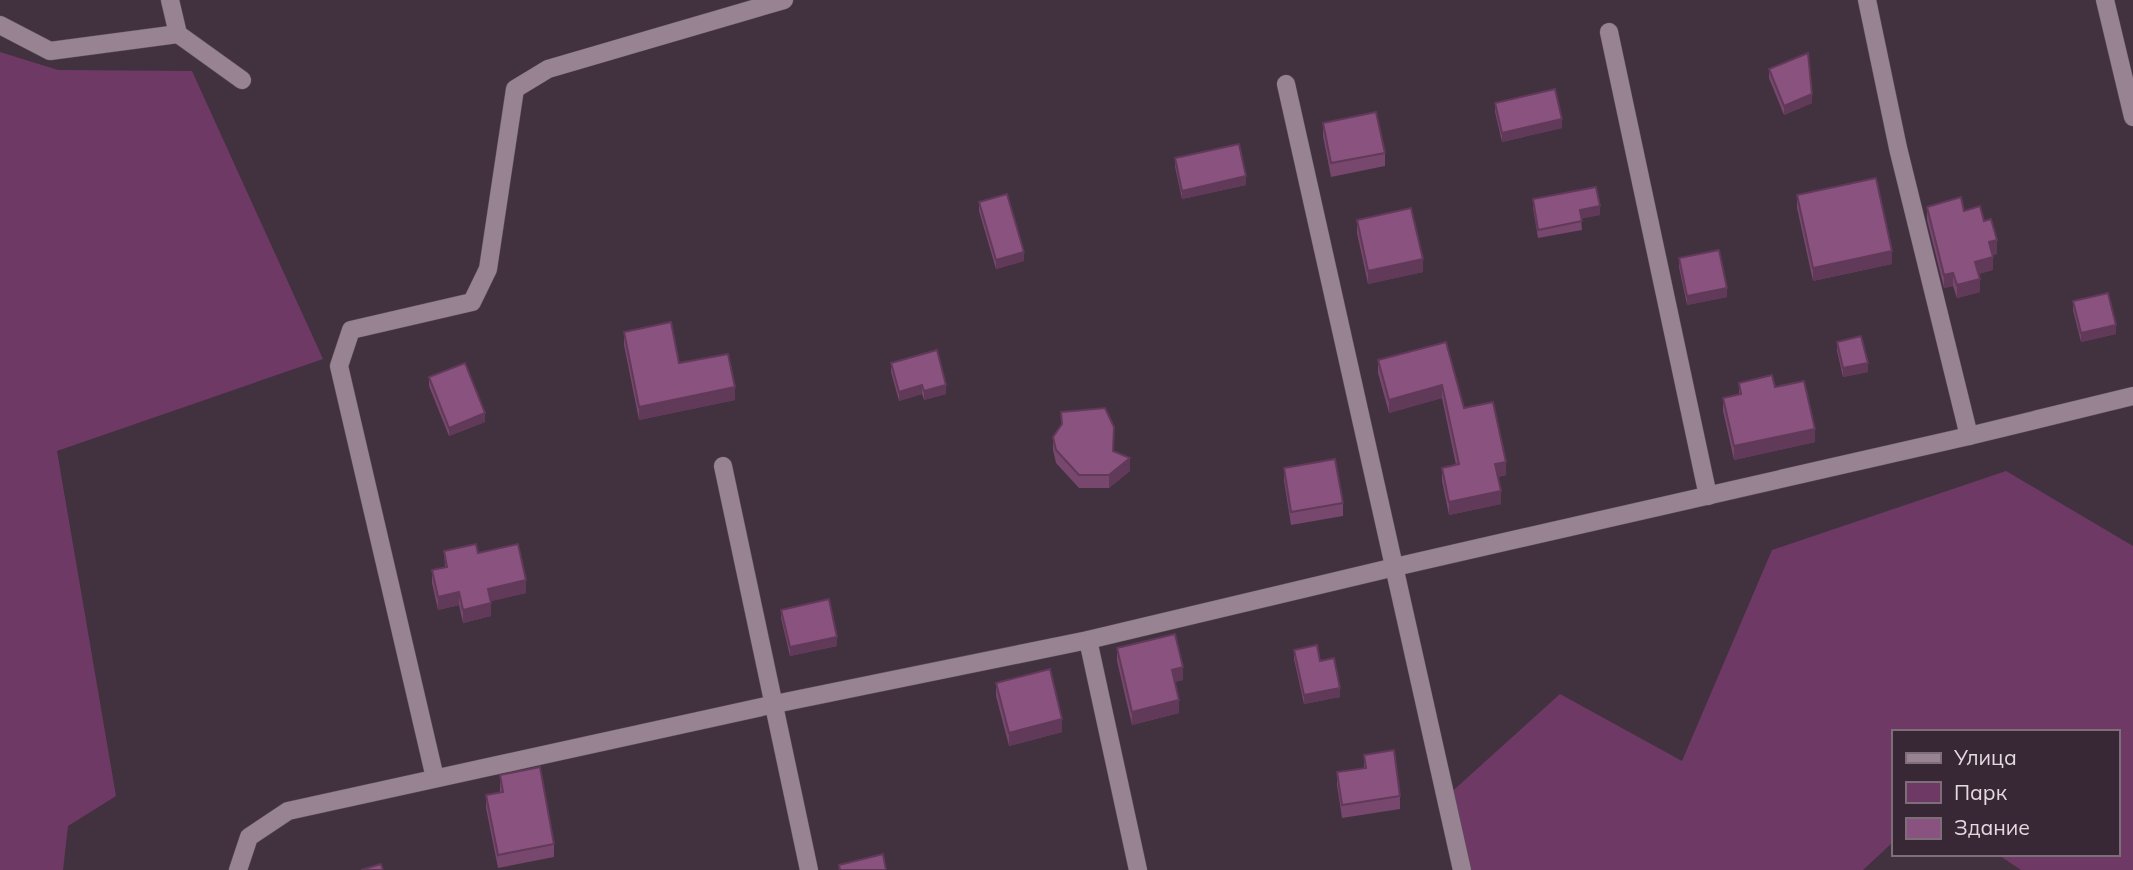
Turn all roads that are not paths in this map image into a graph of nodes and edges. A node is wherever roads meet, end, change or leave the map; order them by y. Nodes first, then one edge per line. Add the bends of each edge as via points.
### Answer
1 (170, 0) edge
2 (784, 0) edge
3 (1867, 0) edge
4 (2105, 0) edge
5 (0, 25) edge
6 (1609, 32) dead end
7 (178, 34) junction
8 (242, 80) dead end
9 (1286, 83) dead end
10 (2133, 117) edge
11 (2133, 396) edge
12 (1969, 436) junction
13 (723, 466) dead end
14 (1708, 496) junction
15 (1395, 567) junction
16 (1088, 640) junction
17 (775, 705) junction
18 (435, 778) junction
19 (238, 870) edge
20 (809, 870) edge
21 (1138, 870) edge
22 (1462, 870) edge

1 - 7 street
2 - 18 street via 548,69 515,89 488,269 472,302 351,330 339,366
3 - 12 street via 1898,148
4 - 10 street
5 - 7 street via 50,51
6 - 14 street
7 - 8 street
9 - 15 street
11 - 12 street
12 - 14 street
13 - 17 street
14 - 15 street
15 - 16 street
15 - 22 street
16 - 17 street
16 - 21 street
17 - 18 street
17 - 20 street
18 - 19 street via 288,811 249,837

